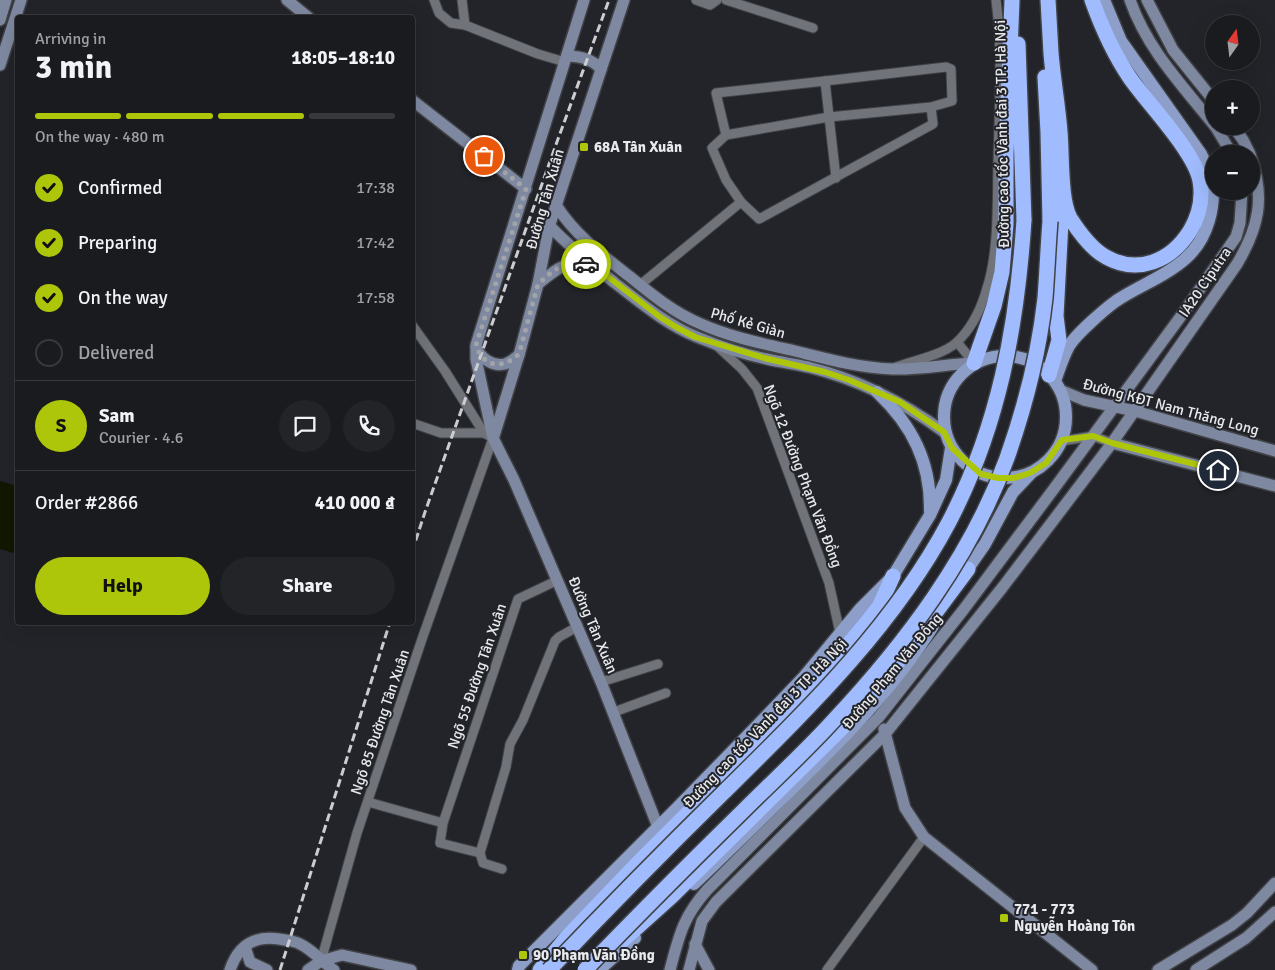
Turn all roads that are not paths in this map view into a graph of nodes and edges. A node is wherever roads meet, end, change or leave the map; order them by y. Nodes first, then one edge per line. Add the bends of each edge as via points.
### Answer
1 (6, 0) edge
2 (21, 0) edge
3 (287, 0) edge
4 (434, 0) edge
5 (462, 0) edge
6 (584, 0) edge
7 (624, 0) edge
8 (696, 0) edge
9 (716, 0) edge
10 (726, 0) edge
11 (996, 0) edge
12 (1014, 0) edge
13 (1040, 0) edge
14 (1048, 0) edge
15 (1092, 0) edge
16 (1104, 0) edge
17 (1130, 0) edge
18 (1147, 0) edge
19 (16, 15) edge
20 (304, 15) edge
21 (15, 19) edge
22 (0, 20) edge
23 (465, 25) junction
24 (814, 28) dead end
25 (566, 59) junction
26 (0, 65) edge
27 (601, 68) junction
28 (825, 81) junction
29 (1205, 90) edge
30 (415, 102) edge
31 (931, 107) junction
32 (1205, 115) edge
33 (829, 117) junction
34 (726, 135) junction
35 (1063, 177) junction
36 (836, 178) junction
37 (526, 189) junction
38 (1242, 200) edge
39 (1258, 200) edge
40 (741, 202) junction
41 (556, 205) junction
42 (549, 225) junction
43 (594, 266) junction
44 (538, 284) junction
45 (640, 285) junction
46 (415, 329) edge
47 (748, 339) junction
48 (958, 342) junction
49 (715, 344) junction
50 (476, 345) junction
51 (744, 352) junction
52 (519, 354) junction
53 (974, 362) junction
54 (891, 369) junction
55 (1054, 382) junction
56 (877, 392) junction
57 (1115, 406) junction
58 (1134, 411) junction
59 (415, 424) edge
60 (944, 432) junction
61 (488, 435) junction
62 (1093, 436) junction
63 (1062, 440) junction
64 (1112, 443) junction
65 (952, 448) junction
66 (1275, 451) edge
67 (1030, 473) junction
68 (1275, 486) edge
69 (930, 515) junction
70 (968, 569) junction
71 (892, 576) junction
72 (558, 580) junction
73 (577, 628) junction
74 (840, 633) junction
75 (658, 664) dead end
76 (601, 682) junction
77 (666, 693) dead end
78 (614, 712) junction
79 (879, 717) junction
80 (885, 734) junction
81 (368, 802) junction
82 (443, 823) junction
83 (658, 827) junction
84 (924, 838) junction
85 (480, 853) junction
86 (502, 869) dead end
87 (1275, 883) edge
88 (1275, 912) edge
89 (695, 944) junction
90 (245, 947) junction
91 (318, 965) edge
92 (598, 969) edge
93 (230, 970) edge
94 (267, 970) edge
95 (308, 970) edge
96 (334, 970) edge
97 (412, 970) edge
98 (518, 970) edge
99 (542, 970) edge
100 (549, 970) edge
101 (584, 970) edge
102 (670, 970) edge
103 (689, 970) edge
104 (709, 970) edge
105 (827, 970) edge
106 (1092, 970) edge
107 (1158, 970) edge
108 (1196, 970) edge

1 - 22 street
2 - 19 street
3 - 20 street
4 - 23 street via 446,20
5 - 23 street
6 - 25 street, Đường Tân Xuân
7 - 27 street, Đường Tân Xuân
8 - 9 street via 710,4
10 - 24 street
11 - 48 street via 1000,66 992,261 980,310
12 - 53 highway via 1002,272
12 - 100 highway, Đường cao tốc Vành đai 3 TP. Hà Nội, bridge via 1020,74 1024,220 1020,272 1011,340 993,414 957,505 933,550 898,602 854,657
13 - 101 highway, bridge via 1050,221 1042,318 1019,422 989,501 928,606 833,722
14 - 35 highway
15 - 35 highway via 1116,57 1194,164 1202,194 1199,212 1184,240 1169,255 1149,264 1118,262 1104,256 1069,216
16 - 55 main road via 1121,40 1201,154 1210,174 1212,211 1197,246 1185,259 1115,302 1080,333 1070,345
17 - 32 street via 1156,53
18 - 29 street via 1173,50
21 - 26 street
23 - 25 street via 538,54
25 - 27 street via 584,58
25 - 37 street, Đường Tân Xuân
27 - 41 street, Đường Tân Xuân
28 - 31 street via 946,67 950,69 952,101
28 - 33 street
28 - 34 street via 716,93
30 - 37 street
31 - 33 street
31 - 36 street via 933,124
33 - 34 street
33 - 36 street
34 - 40 street via 712,148 726,180
35 - 55 highway via 1056,316 1059,340
36 - 40 street via 759,219
37 - 50 street, Đường Tân Xuân
38 - 57 street, IA20 Ciputra via 1236,237
39 - 58 street, IA20 Ciputra via 1256,227 1249,244
40 - 45 street
41 - 42 street, Đường Tân Xuân
41 - 45 street, Phố Kẻ Giàn via 582,237
42 - 43 street, Phố Kẻ Giàn
42 - 44 street, Đường Tân Xuân
43 - 44 street via 581,263 565,265
43 - 49 street, Phố Kẻ Giàn via 660,317
44 - 52 street, Đường Tân Xuân
45 - 47 street, Phố Kẻ Giàn via 702,325
46 - 61 street
47 - 51 street
47 - 54 street, Phố Kẻ Giàn via 870,368
48 - 53 street
48 - 54 street via 937,354
49 - 51 street, Phố Kẻ Giàn
49 - 74 street, Ngõ 12 Đường Phạm Văn Đồng via 757,388 829,583
50 - 52 street via 482,356 494,364 506,364
50 - 61 street, Đường Tân Xuân
51 - 56 street, Phố Kẻ Giàn via 808,367
52 - 61 street, Đường Tân Xuân
53 - 54 street, Phố Kẻ Giàn
53 - 55 main road via 1010,355 1043,369
53 - 60 main road via 958,375 947,392 942,412
55 - 57 street, Đường KĐT Nam Thăng Long via 1090,402
55 - 63 main road via 1065,404
56 - 60 street, Phố Kẻ Giàn via 913,410
56 - 69 main road via 904,420 916,442 928,482
57 - 58 street, Đường KĐT Nam Thăng Long
57 - 62 street, Đường Phạm Văn Đồng
58 - 64 street, IA20 Ciputra
58 - 66 street, Đường KĐT Nam Thăng Long
59 - 61 street via 441,433
60 - 65 main road
61 - 72 street, Đường Tân Xuân via 514,480
61 - 81 street, Ngõ 85 Đường Tân Xuân
62 - 63 street
62 - 64 street
62 - 79 street, Đường Phạm Văn Đồng
63 - 67 main road via 1046,463
64 - 68 street
64 - 80 street
65 - 67 main road via 981,474 1014,478
65 - 69 main road via 946,480
67 - 70 main road, Đường Phạm Văn Đồng via 1009,497
69 - 71 main road
70 - 92 highway via 881,683 841,729
70 - 92 main road, Đường Phạm Văn Đồng via 924,641 847,734 712,868
70 - 101 main road, Đường Phạm Văn Đồng via 931,606 836,723
71 - 74 main road
71 - 99 highway via 879,607 816,683 567,937
71 - 99 main road via 885,608 823,682
72 - 73 street, Đường Tân Xuân
72 - 82 street, Ngõ 55 Đường Tân Xuân via 518,599
73 - 76 street, Đường Tân Xuân
73 - 85 street via 556,641 510,744
74 - 83 main road via 803,678
75 - 76 street
76 - 78 street, Đường Tân Xuân
77 - 78 street
78 - 83 street, Đường Tân Xuân
79 - 80 street
79 - 102 street, Đường Phạm Văn Đồng via 692,906 680,931
80 - 84 street via 905,808
80 - 89 street via 716,902 702,921
81 - 82 street
81 - 91 street, Ngõ 85 Đường Tân Xuân
82 - 85 street via 440,843
83 - 98 main road
84 - 105 street
84 - 106 street
85 - 86 street via 483,863
87 - 107 street via 1232,925
88 - 108 street via 1246,938
89 - 103 street
89 - 104 street
90 - 91 street via 255,939 268,937 298,943 310,950
90 - 93 street via 234,958
90 - 94 street via 250,962
91 - 95 street
91 - 96 street
91 - 97 street via 342,955

